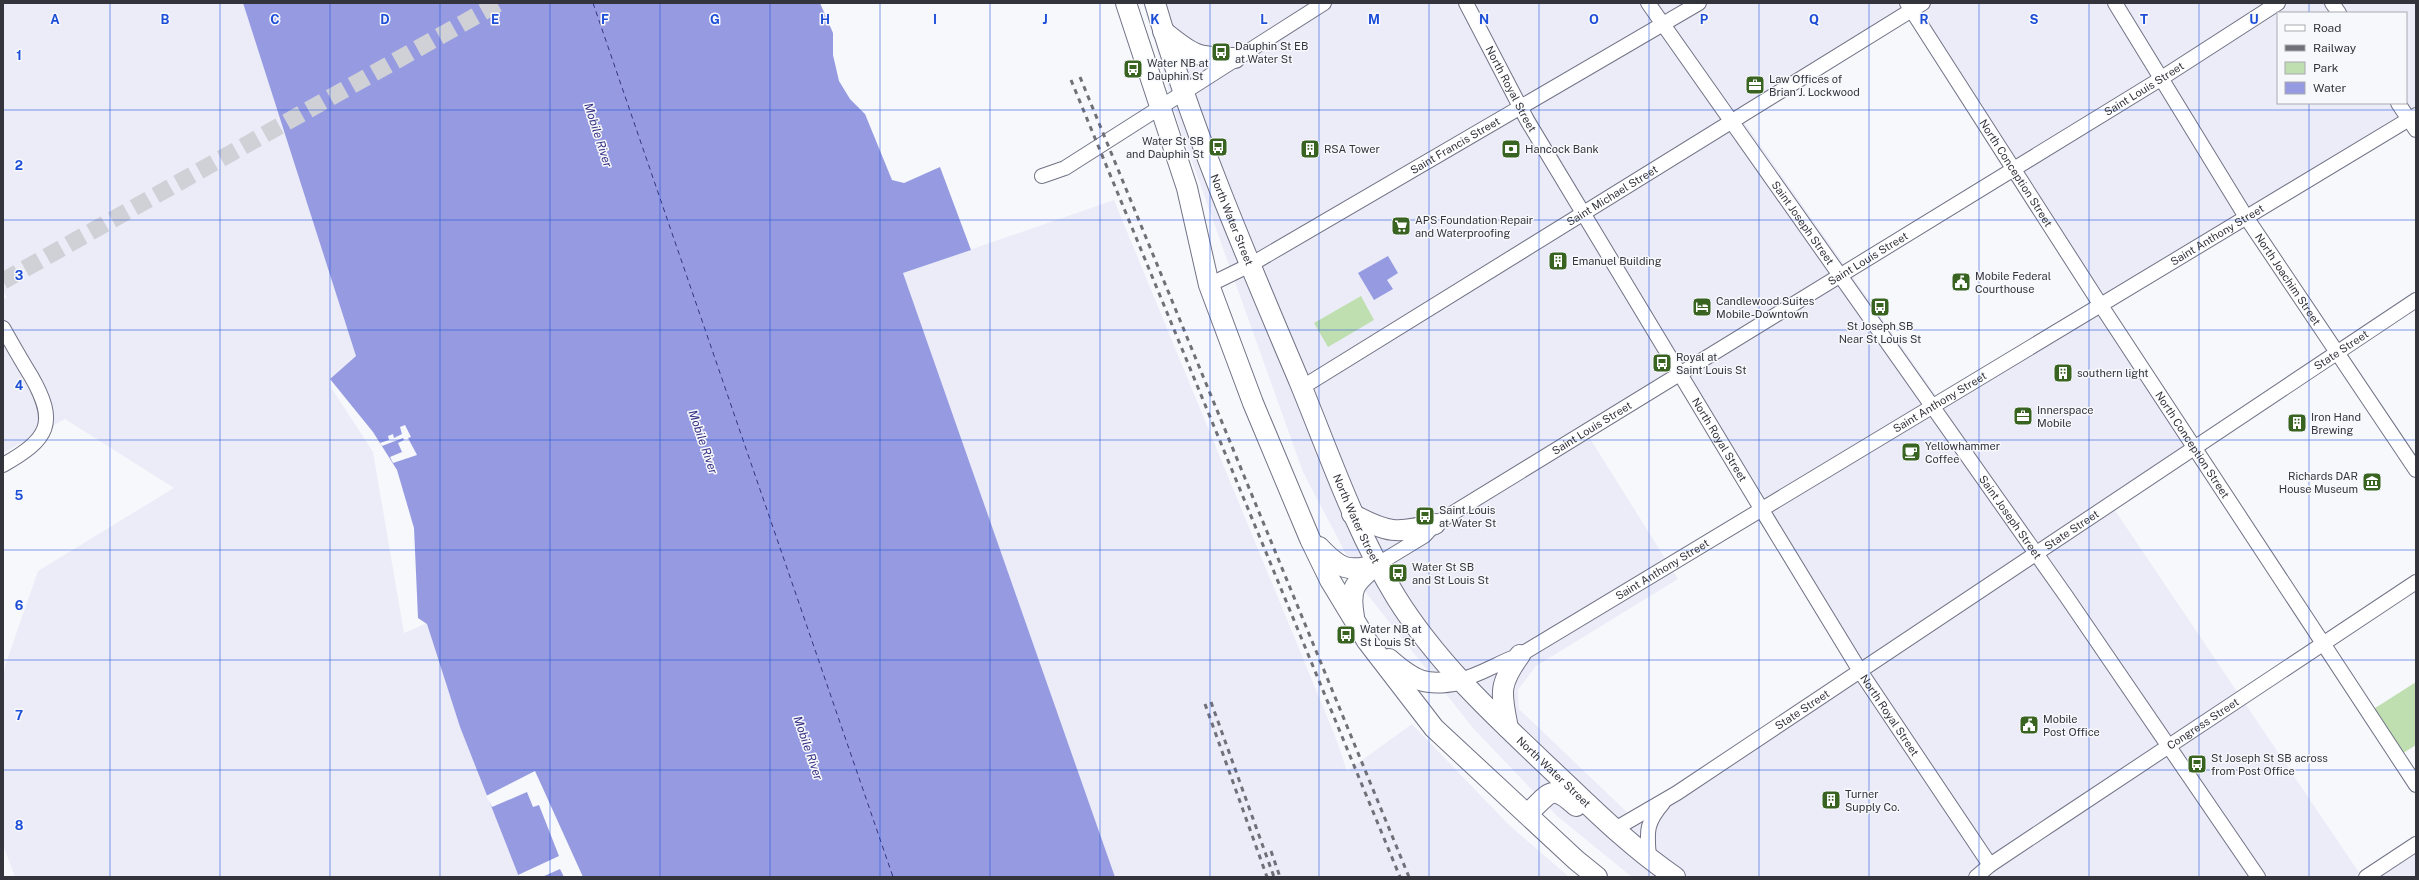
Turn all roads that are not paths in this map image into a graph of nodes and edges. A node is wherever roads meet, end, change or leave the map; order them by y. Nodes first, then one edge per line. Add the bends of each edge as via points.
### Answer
1 (1126, 3) edge
2 (1155, 3) edge
3 (1324, 3) edge
4 (1466, 3) edge
5 (1648, 3) edge
6 (1699, 3) edge
7 (2115, 3) edge
8 (2278, 3) edge
9 (2332, 3) edge
10 (1914, 5) edge
11 (2338, 12) edge
12 (1663, 25) junction
13 (1163, 31) junction
14 (1235, 58) junction
15 (2162, 79) junction
16 (1182, 92) junction
17 (2399, 104) edge
18 (1160, 107) junction
19 (1521, 108) junction
20 (1732, 120) junction
21 (2414, 121) edge
22 (2013, 169) junction
23 (1042, 176) dead end
24 (1583, 213) junction
25 (2246, 217) junction
26 (1250, 265) junction
27 (1841, 275) junction
28 (1209, 284) junction
29 (2416, 300) edge
30 (2100, 304) junction
31 (3, 328) edge
32 (2337, 352) junction
33 (1681, 372) junction
34 (1301, 388) junction
35 (1932, 407) junction
36 (2195, 447) junction
37 (3, 465) edge
38 (2416, 470) edge
39 (1762, 510) junction
40 (1352, 514) junction
41 (1436, 524) junction
42 (1310, 539) junction
43 (2035, 554) junction
44 (1378, 564) junction
45 (2416, 582) edge
46 (1355, 622) junction
47 (1368, 641) junction
48 (2323, 643) junction
49 (1520, 655) junction
50 (1860, 671) junction
51 (1459, 680) junction
52 (1508, 728) junction
53 (2168, 746) junction
54 (2416, 785) edge
55 (1668, 799) junction
56 (1527, 814) junction
57 (1615, 829) junction
58 (2416, 844) edge
59 (1650, 868) edge
60 (1988, 871) edge
61 (1597, 877) edge
62 (1676, 877) edge
63 (1976, 877) edge
64 (2258, 877) edge
65 (2366, 877) edge

1 - 18 highway
2 - 13 highway, North Water Street
3 - 14 street
4 - 19 street, North Royal Street
5 - 12 street, Saint Joseph Street
6 - 12 street, Saint Francis Street
7 - 15 street, North Joachim Street
8 - 15 street, Saint Louis Street
9 - 11 street
10 - 20 street, Saint Michael Street
10 - 22 street, North Conception Street
12 - 19 street, Saint Francis Street
12 - 20 street, Saint Joseph Street
13 - 14 highway via 1200,57
13 - 16 highway, North Water Street
14 - 16 street
15 - 22 street, Saint Louis Street
15 - 25 street, North Joachim Street
16 - 18 street
16 - 26 highway, North Water Street
17 - 21 street
18 - 23 street via 1065,168
18 - 28 highway via 1187,188
19 - 24 street, North Royal Street
19 - 26 street, Saint Francis Street
20 - 24 street, Saint Michael Street
20 - 27 street, Saint Joseph Street
21 - 25 street, Saint Anthony Street
22 - 27 street, Saint Louis Street
22 - 30 street, North Conception Street
24 - 33 street, North Royal Street
24 - 34 street, Saint Michael Street
25 - 30 street, Saint Anthony Street
25 - 32 street, North Joachim Street
26 - 28 street, Saint Francis Street
26 - 34 highway, North Water Street
27 - 33 street, Saint Louis Street
27 - 35 street, Saint Joseph Street
28 - 42 highway via 1253,403
29 - 32 street, State Street
30 - 35 street, Saint Anthony Street
30 - 36 street, North Conception Street
31 - 37 street via 42,396 47,410 42,435 33,445
32 - 36 street, State Street
32 - 38 street, North Joachim Street
33 - 39 street, North Royal Street
33 - 41 street, Saint Louis Street
34 - 40 highway, North Water Street
35 - 39 street, Saint Anthony Street
35 - 43 street, Saint Joseph Street
36 - 43 street, State Street
36 - 48 street, North Conception Street
39 - 49 street, Saint Anthony Street
39 - 50 street, North Royal Street
40 - 41 highway via 1377,527 1395,532 1411,531
40 - 44 highway, North Water Street
41 - 44 street, Saint Louis Street via 1424,536
42 - 44 highway via 1339,566 1352,570
42 - 46 highway
43 - 50 street, State Street
43 - 53 street, Saint Joseph Street
44 - 46 highway via 1358,580 1353,589 1351,600
44 - 51 highway, North Water Street via 1396,598
45 - 48 street, Congress Street
46 - 47 highway
47 - 51 highway via 1403,671 1422,682 1441,684
47 - 56 highway via 1434,728
48 - 53 street, Congress Street via 2238,702
48 - 54 street, North Conception Street
49 - 51 street, Saint Anthony Street via 1500,662 1476,676
49 - 52 highway via 1507,672 1503,683 1502,698
50 - 55 street, State Street
50 - 60 street, North Royal Street
51 - 52 highway, North Water Street
52 - 57 highway, North Water Street
53 - 60 street, Congress Street
53 - 64 street, Saint Joseph Street
55 - 57 street, State Street via 1656,803
55 - 59 street, State Street via 1649,820 1647,830
56 - 57 highway via 1549,795 1559,792 1593,821
56 - 61 highway
57 - 59 highway, North Water Street
58 - 65 street
59 - 62 highway, North Water Street
60 - 63 street, Congress Street

